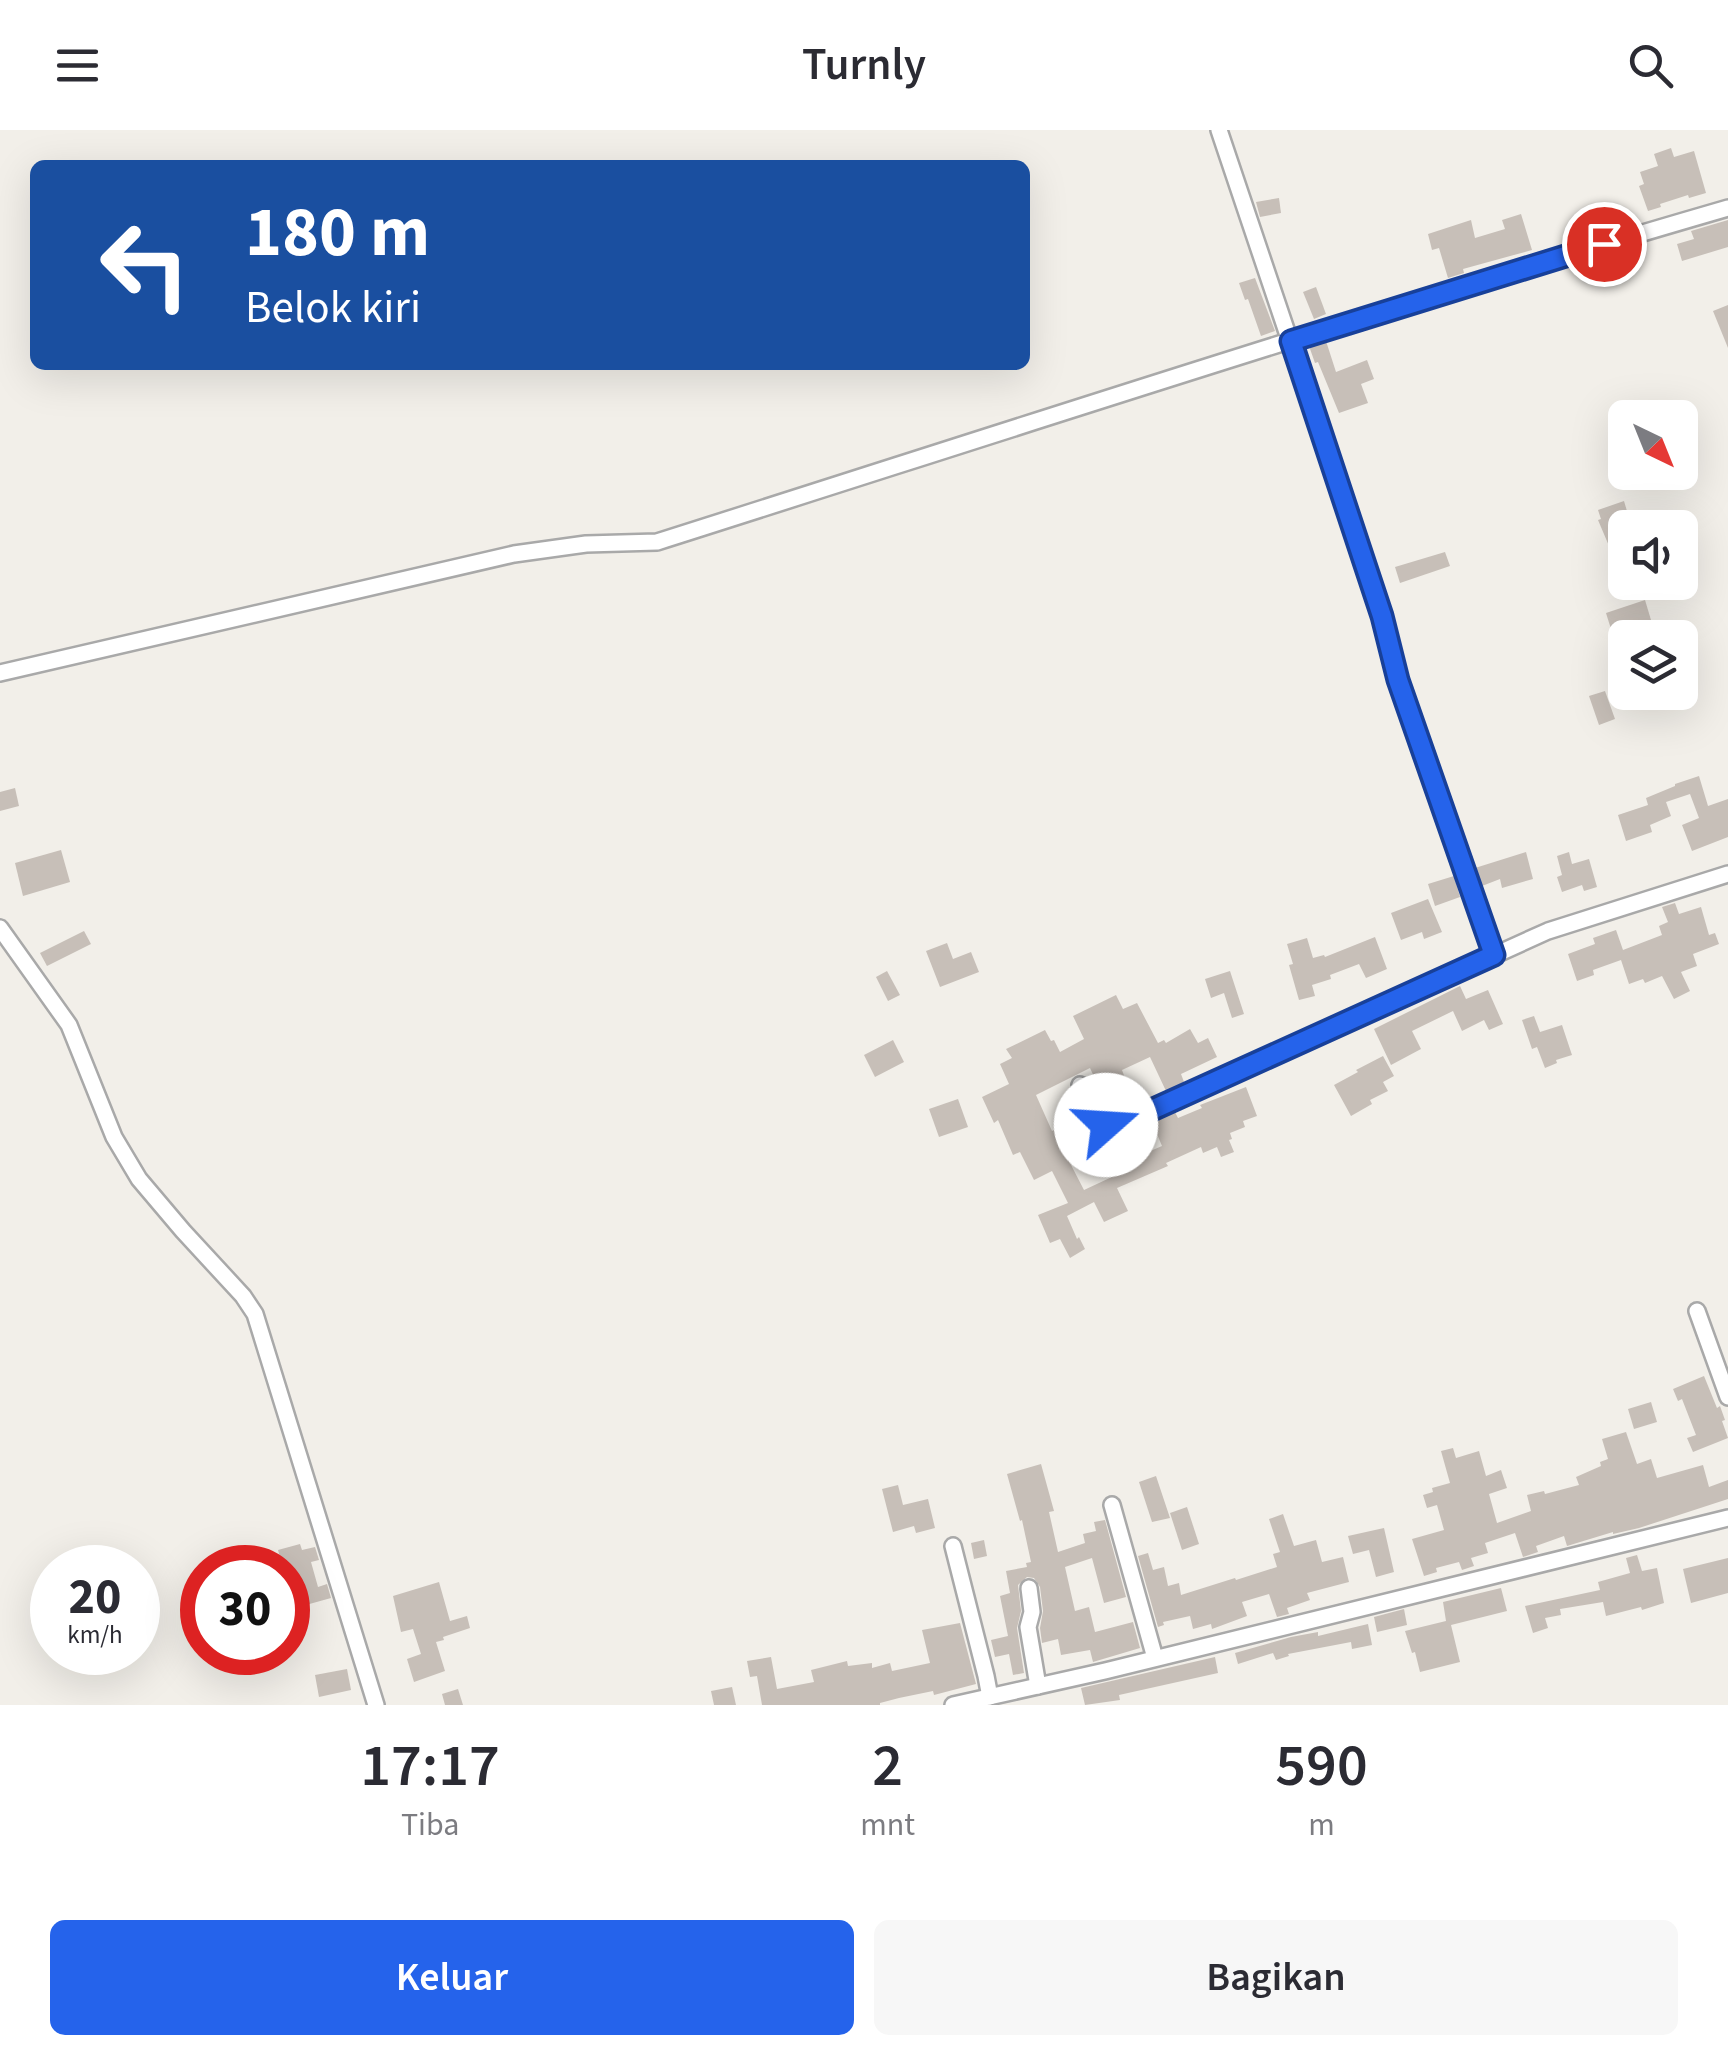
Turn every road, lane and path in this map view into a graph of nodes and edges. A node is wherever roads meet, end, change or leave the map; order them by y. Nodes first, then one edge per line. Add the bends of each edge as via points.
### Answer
1 (1219, 130) edge
2 (1728, 208) edge
3 (1291, 341) junction
4 (0, 673) edge
5 (1728, 874) edge
6 (0, 928) edge
7 (1494, 955) junction
8 (1080, 1085) dead end
9 (1697, 1310) dead end
10 (1728, 1397) edge
11 (1112, 1505) dead end
12 (1728, 1518) edge
13 (953, 1546) dead end
14 (1029, 1588) dead end
15 (1156, 1658) junction
16 (1038, 1686) junction
17 (990, 1698) junction
18 (376, 1705) edge
19 (953, 1705) edge

1 - 3 street
2 - 3 street
3 - 4 street via 657,542 514,554
3 - 7 street
5 - 7 street via 1548,930
6 - 18 street via 69,1025 114,1137 138,1178 256,1314
7 - 8 street via 1123,1123 1102,1121
9 - 10 street
11 - 15 street
12 - 15 street
13 - 17 street
14 - 16 street
15 - 16 street
16 - 17 street
17 - 19 street

